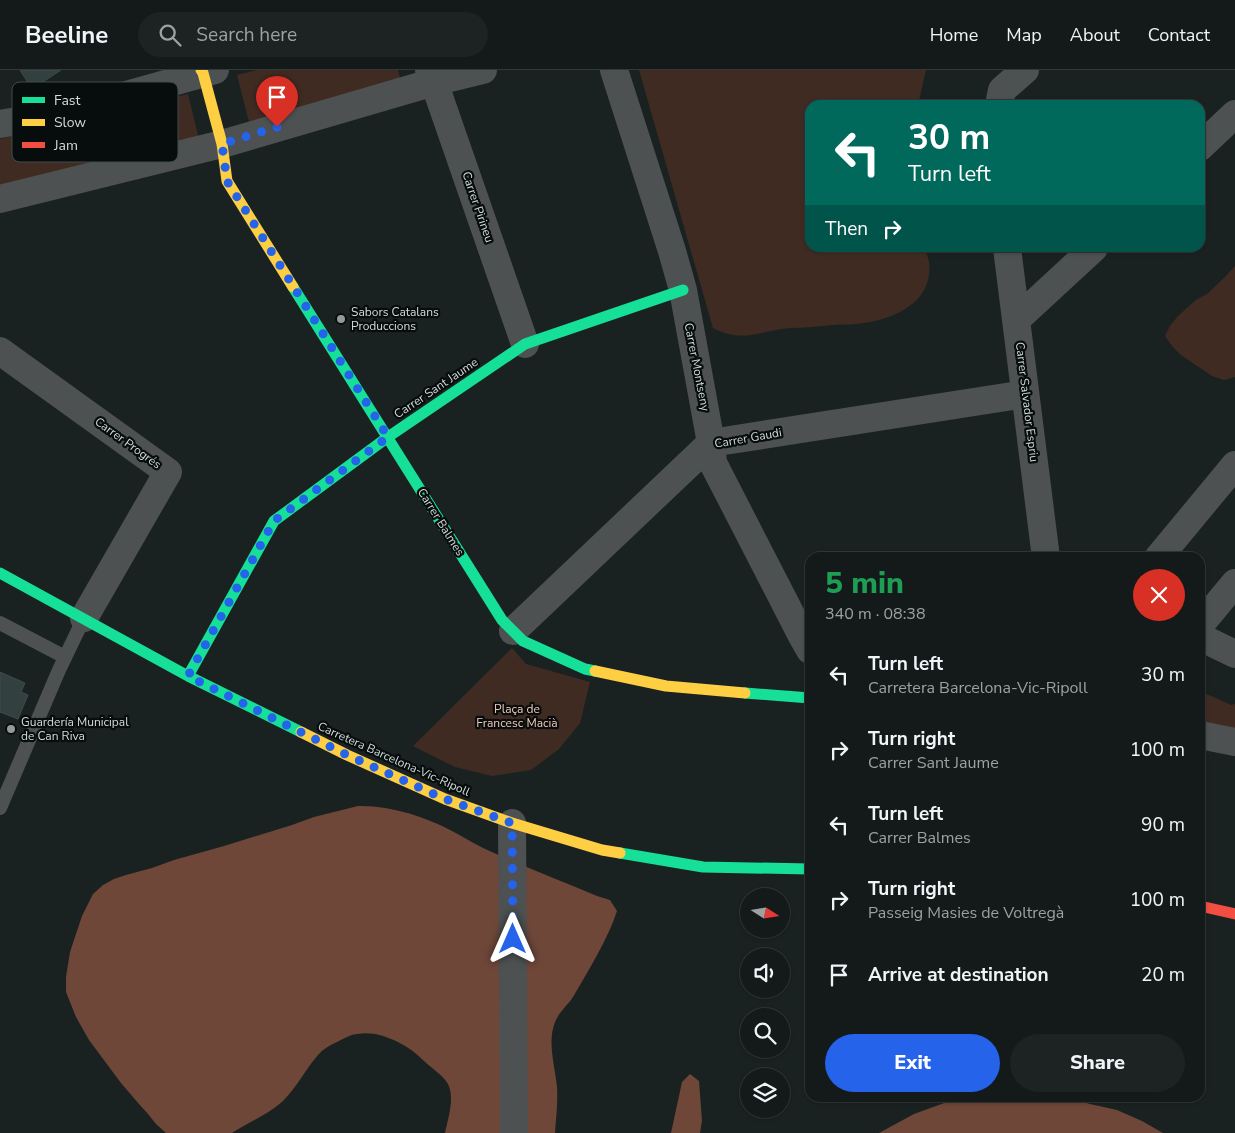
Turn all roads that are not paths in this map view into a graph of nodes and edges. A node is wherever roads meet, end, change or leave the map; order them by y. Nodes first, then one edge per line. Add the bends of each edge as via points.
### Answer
1 (483, 70) edge
2 (614, 70) edge
3 (1025, 70) edge
4 (206, 71) edge
5 (432, 76) edge
6 (168, 82) edge
7 (1000, 100) edge
8 (1235, 114) edge
9 (1205, 142) edge
10 (222, 144) junction
11 (178, 155) edge
12 (149, 162) edge
13 (0, 199) edge
14 (1008, 252) edge
15 (1090, 252) edge
16 (682, 290) junction
17 (1016, 320) junction
18 (525, 344) junction
19 (0, 351) edge
20 (1025, 394) junction
21 (388, 437) junction
22 (711, 443) junction
23 (1235, 466) edge
24 (1045, 552) edge
25 (1163, 552) edge
26 (0, 572) edge
27 (1235, 583) edge
28 (84, 618) junction
29 (1205, 619) edge
30 (0, 623) edge
31 (513, 631) junction
32 (1205, 639) edge
33 (805, 641) edge
34 (1235, 654) edge
35 (65, 657) junction
36 (188, 676) junction
37 (805, 698) edge
38 (1205, 736) edge
39 (1235, 742) edge
40 (0, 808) edge
41 (512, 823) junction
42 (805, 869) edge
43 (1205, 907) edge
44 (1235, 914) edge
45 (514, 1133) edge

1 - 5 street
2 - 16 street, Carrer Montseny
3 - 7 street via 1002,90
4 - 6 street
4 - 10 street, Carrer Balmes
5 - 10 street
5 - 18 street, Carrer Pirineu
8 - 9 street
10 - 11 street
10 - 21 street, Carrer Balmes via 227,181
12 - 13 street
14 - 17 street, Carrer Salvador Espriu
15 - 17 street
16 - 18 street, Carrer Sant Jaume
16 - 22 street, Carrer Montseny
17 - 20 street, Carrer Salvador Espriu
18 - 21 street, Carrer Sant Jaume
19 - 28 street, Carrer Progrés via 168,472
20 - 22 street, Carrer Gaudi
20 - 24 street, Carrer Salvador Espriu
21 - 31 street, Carrer Balmes via 502,620
21 - 36 street, Carrer Sant Jaume via 274,521
22 - 31 street, Carrer Gaudi
22 - 33 street, Carrer Montseny via 713,463
23 - 25 street
26 - 28 street, Carretera Barcelona-Vic-Ripoll
27 - 29 street
28 - 35 lane
28 - 36 street, Carretera Barcelona-Vic-Ripoll
30 - 35 lane
31 - 37 street, Carrer Balmes via 523,641 585,668 666,686
32 - 34 street
35 - 40 lane
36 - 41 street, Carretera Barcelona-Vic-Ripoll via 347,755 445,799
38 - 39 street
41 - 42 street, Carretera Barcelona-Vic-Ripoll via 602,850 703,868
41 - 45 street
43 - 44 street

